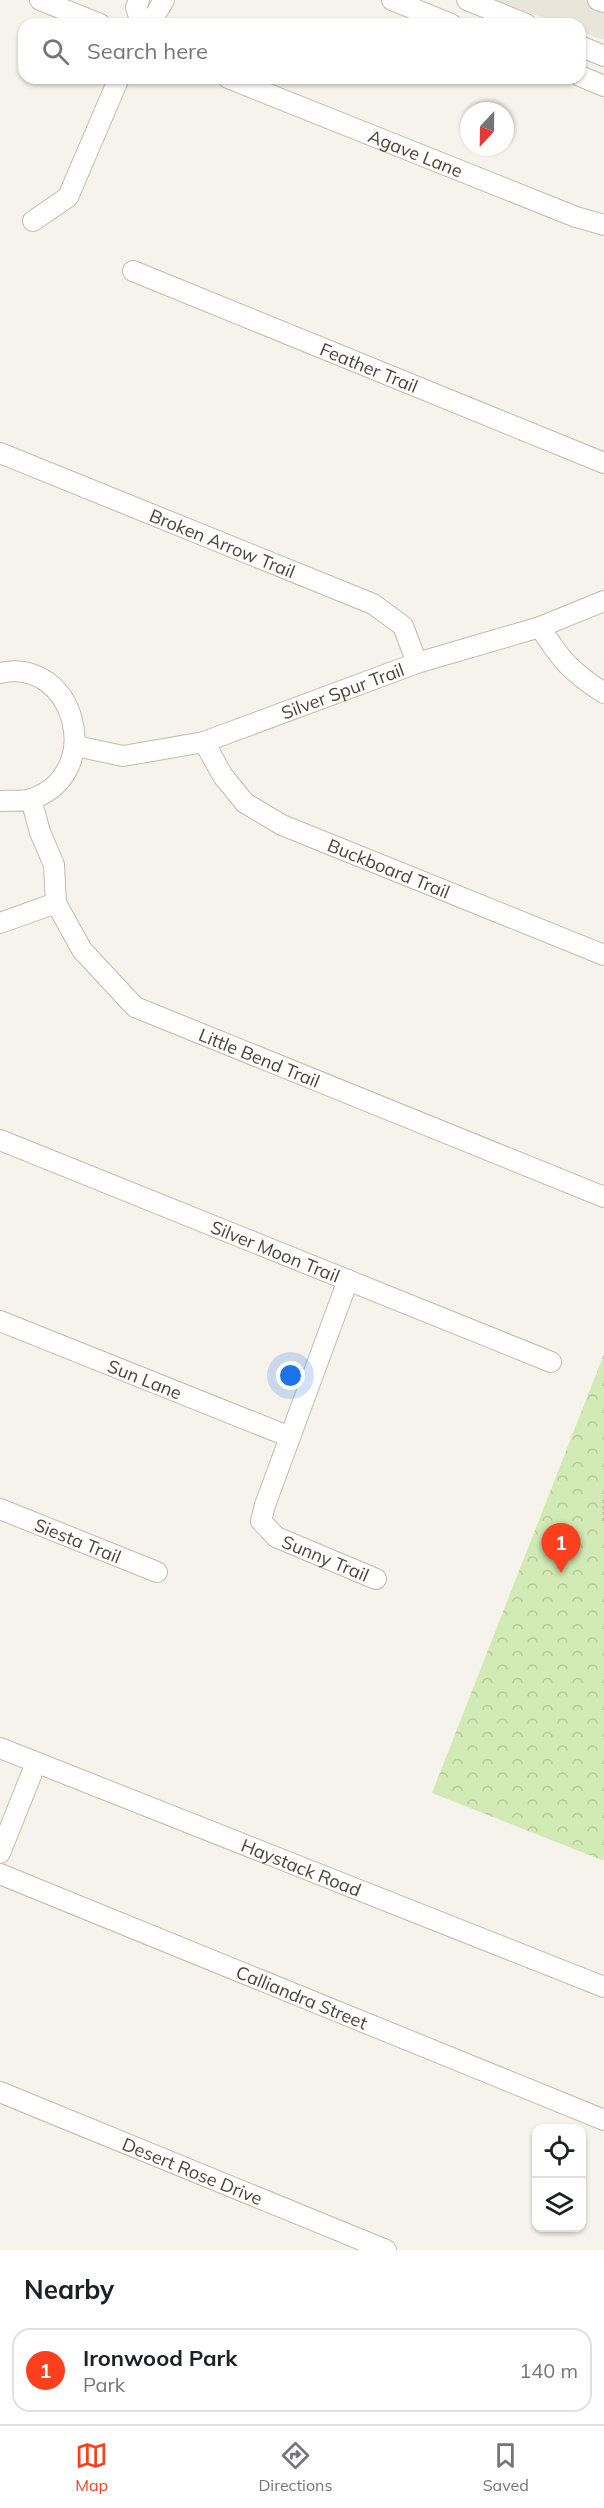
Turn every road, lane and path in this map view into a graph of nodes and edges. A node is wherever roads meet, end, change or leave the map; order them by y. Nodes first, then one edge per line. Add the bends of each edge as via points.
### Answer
1 (40, 0) edge
2 (139, 0) edge
3 (164, 0) edge
4 (392, 0) edge
5 (467, 0) edge
6 (598, 0) edge
7 (604, 2) edge
8 (85, 18) edge
9 (140, 18) edge
10 (152, 18) edge
11 (436, 18) edge
12 (511, 18) edge
13 (586, 48) edge
14 (604, 56) edge
15 (586, 78) edge
16 (115, 84) edge
17 (243, 84) edge
18 (604, 86) edge
19 (33, 221) dead end
20 (604, 225) edge
21 (133, 271) dead end
22 (0, 453) edge
23 (604, 463) edge
24 (604, 601) edge
25 (540, 627) junction
26 (417, 663) junction
27 (0, 673) edge
28 (604, 693) edge
29 (204, 742) junction
30 (76, 746) junction
31 (31, 799) junction
32 (0, 801) edge
33 (56, 903) junction
34 (0, 923) edge
35 (604, 955) edge
36 (0, 1140) edge
37 (604, 1197) edge
38 (348, 1280) junction
39 (0, 1321) edge
40 (551, 1362) dead end
41 (290, 1437) junction
42 (604, 1500) edge
43 (0, 1509) edge
44 (604, 1522) edge
45 (157, 1572) dead end
46 (376, 1580) dead end
47 (0, 1748) edge
48 (36, 1763) junction
49 (0, 1853) edge
50 (0, 1874) edge
51 (604, 1987) edge
52 (0, 2092) edge
53 (604, 2120) edge
54 (386, 2250) edge

1 - 8 street
2 - 9 street via 136,7
3 - 10 street
4 - 11 street
5 - 12 street
6 - 7 street
13 - 14 street
15 - 18 street
16 - 19 street via 68,197
17 - 20 street, Agave Lane
21 - 23 street, Feather Trail
22 - 26 street, Broken Arrow Trail via 373,604 404,626
24 - 25 street, Silver Spur Trail
25 - 26 street, Silver Spur Trail
25 - 28 street via 576,675
26 - 29 street, Silver Spur Trail
27 - 30 street via 37,677 59,693 73,717
29 - 30 street, Silver Spur Trail via 123,756
29 - 35 street, Buckboard Trail via 223,776 246,803 282,825
30 - 31 street via 68,769 52,788
31 - 32 street
31 - 33 street, Little Bend Trail via 54,865
33 - 34 street
33 - 37 street, Little Bend Trail via 82,950 135,1007
36 - 38 street, Silver Moon Trail
38 - 40 street, Silver Moon Trail
38 - 41 street
39 - 41 street, Sun Lane
41 - 46 street, Sunny Trail via 261,1521 276,1537
42 - 44 path
43 - 45 street, Siesta Trail
47 - 48 street, Haystack Road
48 - 49 street
48 - 51 street, Haystack Road
50 - 53 street, Calliandra Street
52 - 54 street, Desert Rose Drive

